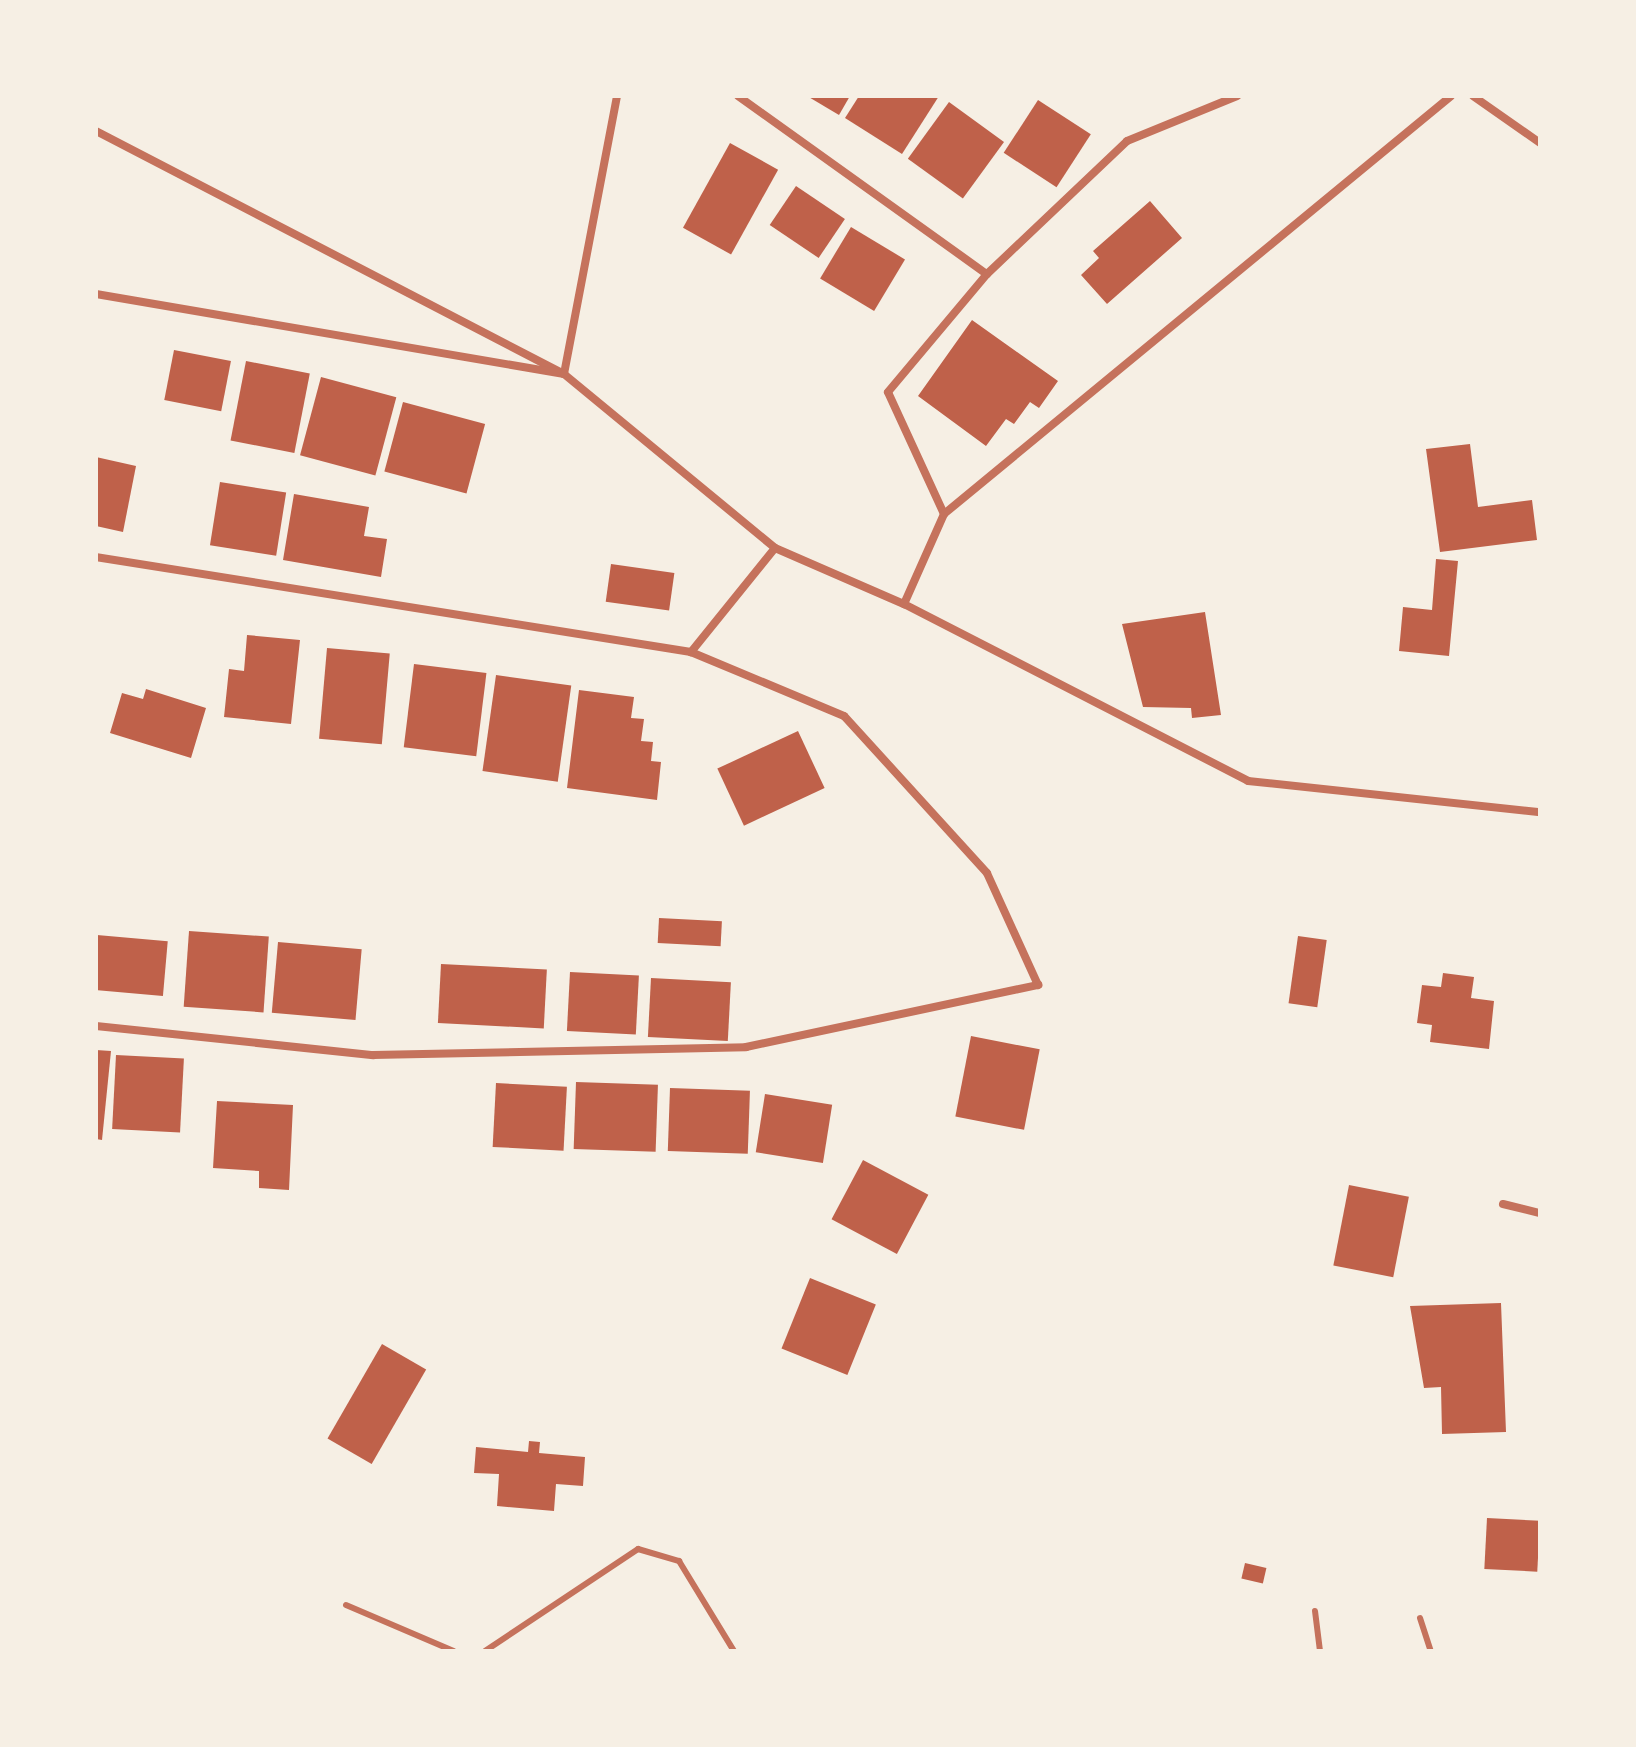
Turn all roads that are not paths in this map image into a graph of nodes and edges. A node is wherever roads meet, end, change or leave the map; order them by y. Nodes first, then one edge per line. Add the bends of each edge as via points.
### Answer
1 (617, 96) edge
2 (738, 96) edge
3 (1237, 96) edge
4 (1451, 96) edge
5 (1473, 96) edge
6 (96, 131) edge
7 (1540, 143) edge
8 (987, 274) junction
9 (96, 294) edge
10 (564, 374) junction
11 (944, 514) junction
12 (775, 548) junction
13 (96, 557) edge
14 (904, 604) junction
15 (691, 652) junction
16 (1540, 812) edge
17 (96, 1026) edge
18 (1503, 1204) dead end
19 (1540, 1213) edge
20 (346, 1605) dead end
21 (1315, 1611) dead end
22 (1420, 1618) dead end
23 (454, 1651) edge
24 (485, 1651) edge
25 (734, 1651) edge
26 (1320, 1651) edge
27 (1431, 1651) edge

1 - 10 street
2 - 8 street
3 - 8 street via 1127,141
4 - 11 street
5 - 7 street
6 - 10 street
8 - 11 street via 888,392
9 - 10 street
10 - 12 street
11 - 14 street
12 - 14 street
12 - 15 street
13 - 15 street
14 - 16 street via 1248,781
15 - 17 street via 844,716 987,873 1038,985 746,1047 373,1055
18 - 19 street
20 - 23 lane
21 - 26 lane
22 - 27 lane
24 - 25 lane via 638,1549 679,1561

